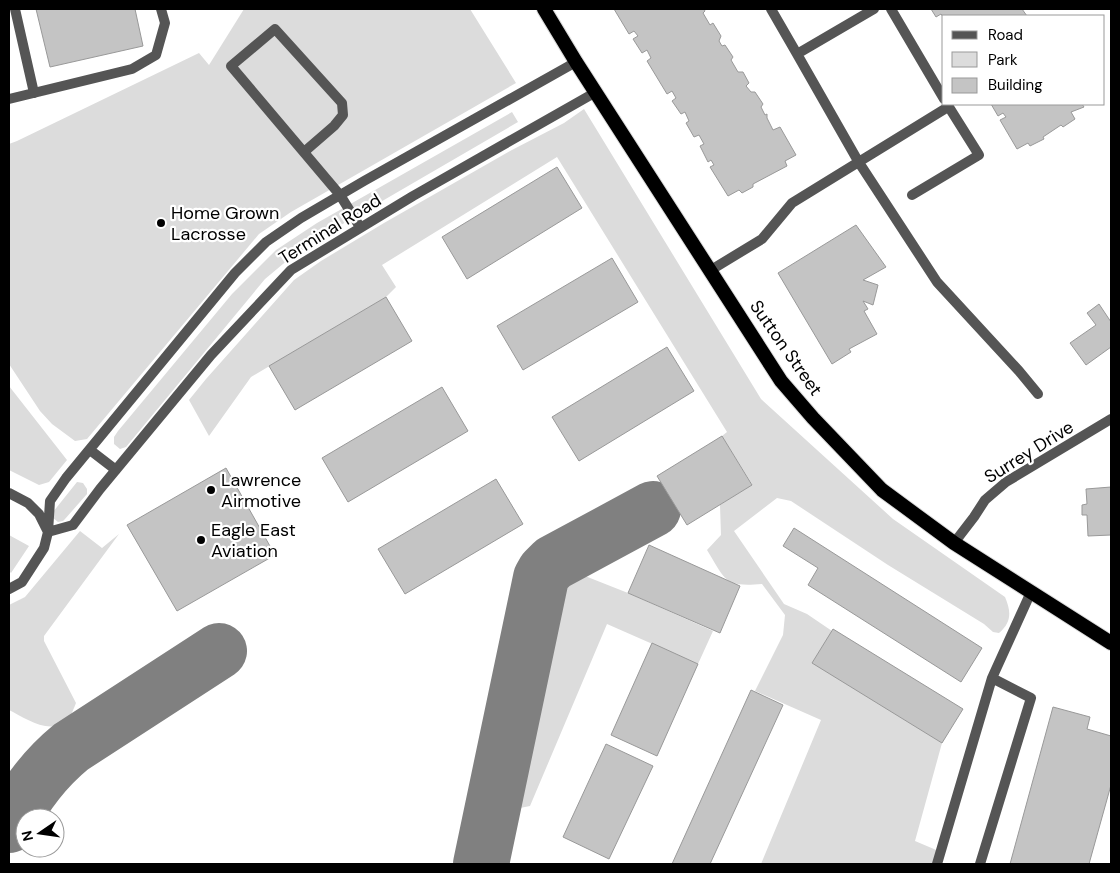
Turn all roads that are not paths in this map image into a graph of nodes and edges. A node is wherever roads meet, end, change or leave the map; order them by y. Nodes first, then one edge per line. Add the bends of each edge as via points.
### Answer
1 (15, 9) edge
2 (161, 9) edge
3 (544, 9) edge
4 (770, 9) edge
5 (874, 9) edge
6 (891, 9) edge
7 (797, 54) junction
8 (576, 62) junction
9 (596, 92) junction
10 (34, 93) junction
11 (942, 96) edge
12 (9, 99) edge
13 (943, 105) edge
14 (947, 105) edge
15 (304, 152) junction
16 (858, 161) junction
17 (340, 195) junction
18 (912, 196) dead end
19 (360, 227) junction
20 (711, 270) junction
21 (1038, 394) dead end
22 (1111, 419) edge
23 (90, 450) junction
24 (116, 470) junction
25 (9, 493) edge
26 (48, 532) junction
27 (954, 543) junction
28 (9, 589) edge
29 (1031, 592) junction
30 (1111, 643) edge
31 (992, 678) junction
32 (937, 864) edge
33 (980, 864) edge

1 - 10 street
2 - 10 street via 165,23 156,55 132,69
3 - 8 highway, Sutton Street
4 - 7 street
5 - 7 street
6 - 11 street
7 - 16 street
8 - 9 highway, Sutton Street
8 - 17 street, Terminal Road
9 - 19 street, Terminal Road
9 - 20 highway, Sutton Street
10 - 12 street
13 - 16 street
14 - 18 street via 979,156
15 - 15 street via 231,66 275,29 342,103 343,115
15 - 17 street
16 - 20 street via 792,203 762,239
16 - 21 street via 937,282
17 - 19 street
17 - 23 street, Terminal Road via 266,242 235,272
19 - 24 street, Terminal Road via 291,270 211,355
20 - 27 highway, Sutton Street via 781,381 813,418 882,490
22 - 27 street, Surrey Drive via 1006,482 985,500
23 - 24 street
23 - 26 street, Terminal Road via 50,501
24 - 26 street, Terminal Road via 73,525
25 - 26 street via 28,503
26 - 28 street via 44,548 22,582
27 - 29 highway, Sutton Street
29 - 30 highway, Sutton Street
29 - 31 street
31 - 32 street
31 - 33 street via 1031,698

